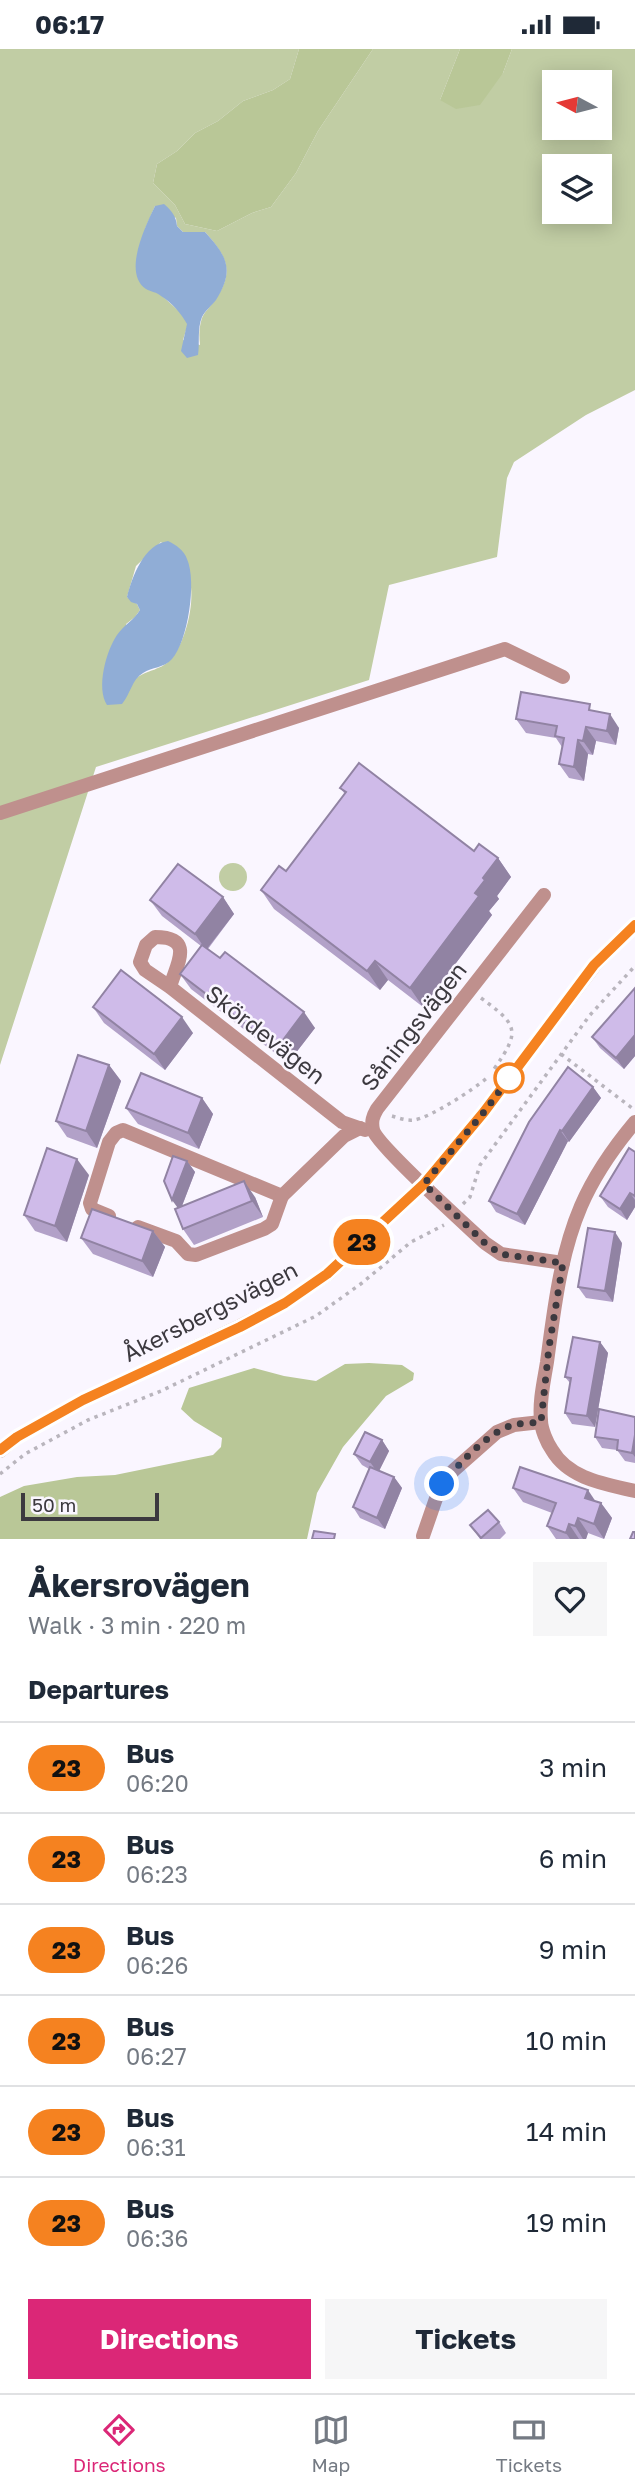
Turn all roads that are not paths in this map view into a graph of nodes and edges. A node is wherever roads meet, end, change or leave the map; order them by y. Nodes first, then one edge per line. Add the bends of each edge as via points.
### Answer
1 (563, 677) dead end
2 (0, 813) edge
3 (544, 895) dead end
4 (635, 925) edge
5 (170, 987) dead end
6 (635, 1122) edge
7 (367, 1130) junction
8 (424, 1184) junction
9 (282, 1196) junction
10 (563, 1263) junction
11 (541, 1422) junction
12 (0, 1451) edge
13 (635, 1492) edge
14 (423, 1536) dead end

1 - 2 street via 505,649
3 - 7 street, Såningsvägen via 377,1109
4 - 8 street, Åkersbergsvägen via 594,965
5 - 7 street, Skördevägen via 342,1122
6 - 10 street via 585,1197
7 - 8 street
7 - 9 street via 344,1136
8 - 10 street via 501,1254
8 - 12 street, Åkersbergsvägen via 327,1274 285,1303 83,1400
9 - 9 street via 123,1130 109,1142 90,1203 99,1213 176,1241 188,1254 196,1255 272,1224
10 - 11 street
11 - 13 street via 552,1450 566,1467 587,1479
11 - 14 street via 497,1432 454,1470 442,1484

